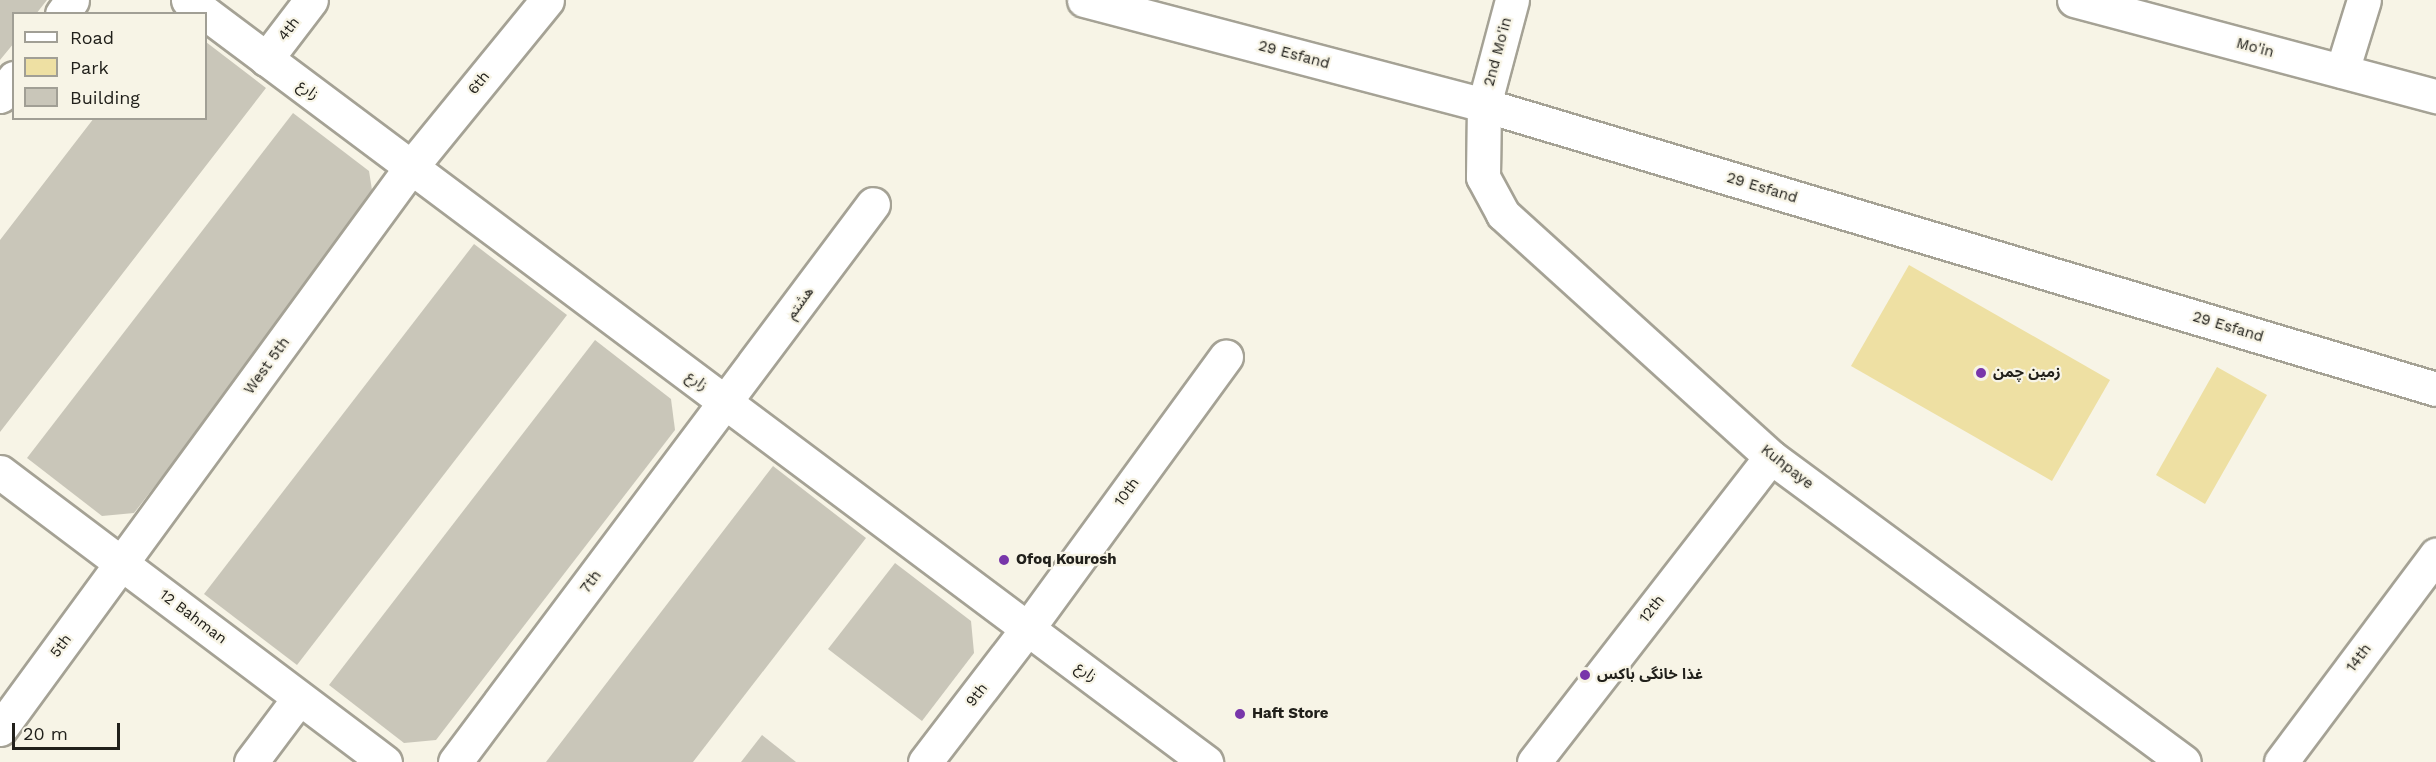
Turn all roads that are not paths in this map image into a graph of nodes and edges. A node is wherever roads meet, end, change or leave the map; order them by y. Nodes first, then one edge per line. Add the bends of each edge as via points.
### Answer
1 (188, 0) edge
2 (311, 0) edge
3 (547, 0) edge
4 (1084, 0) edge
5 (1512, 0) edge
6 (2074, 0) edge
7 (2364, 0) edge
8 (204, 12) edge
9 (207, 14) edge
10 (266, 59) junction
11 (2342, 71) junction
12 (12, 81) edge
13 (0, 96) edge
14 (2436, 96) edge
15 (1484, 105) junction
16 (411, 167) junction
17 (873, 204) dead end
18 (1226, 356) dead end
19 (2436, 389) edge
20 (726, 402) junction
21 (1771, 457) junction
22 (0, 472) edge
23 (2436, 555) edge
24 (122, 564) junction
25 (1028, 628) junction
26 (299, 698) junction
27 (0, 729) edge
28 (251, 762) edge
29 (385, 762) edge
30 (455, 762) edge
31 (926, 762) edge
32 (1206, 762) edge
33 (1534, 762) edge
34 (2184, 762) edge
35 (2281, 762) edge

1 - 8 street, زارع
2 - 10 street, 4th
3 - 16 street, 6th
4 - 15 street, 29 Esfand
5 - 15 street, 2nd Mo'in
6 - 11 street, Mo'in
7 - 11 street
9 - 10 street, زارع
10 - 16 street, زارع
11 - 14 street, Mo'in
12 - 13 street
15 - 19 street, 29 Esfand
15 - 21 street, Kuhpaye via 1484,177 1503,214
16 - 20 street, زارع
16 - 24 street, West 5th
17 - 20 street, هشتم
18 - 25 street, 10th
20 - 25 street, زارع
20 - 30 street, 7th
21 - 33 street, 12th
21 - 34 street, Kuhpaye
22 - 24 street, 12 Bahman
23 - 35 street, 14th
24 - 26 street, 12 Bahman
24 - 27 street, 5th
25 - 31 street, 9th
25 - 32 street, زارع
26 - 28 street
26 - 29 street, 12 Bahman

